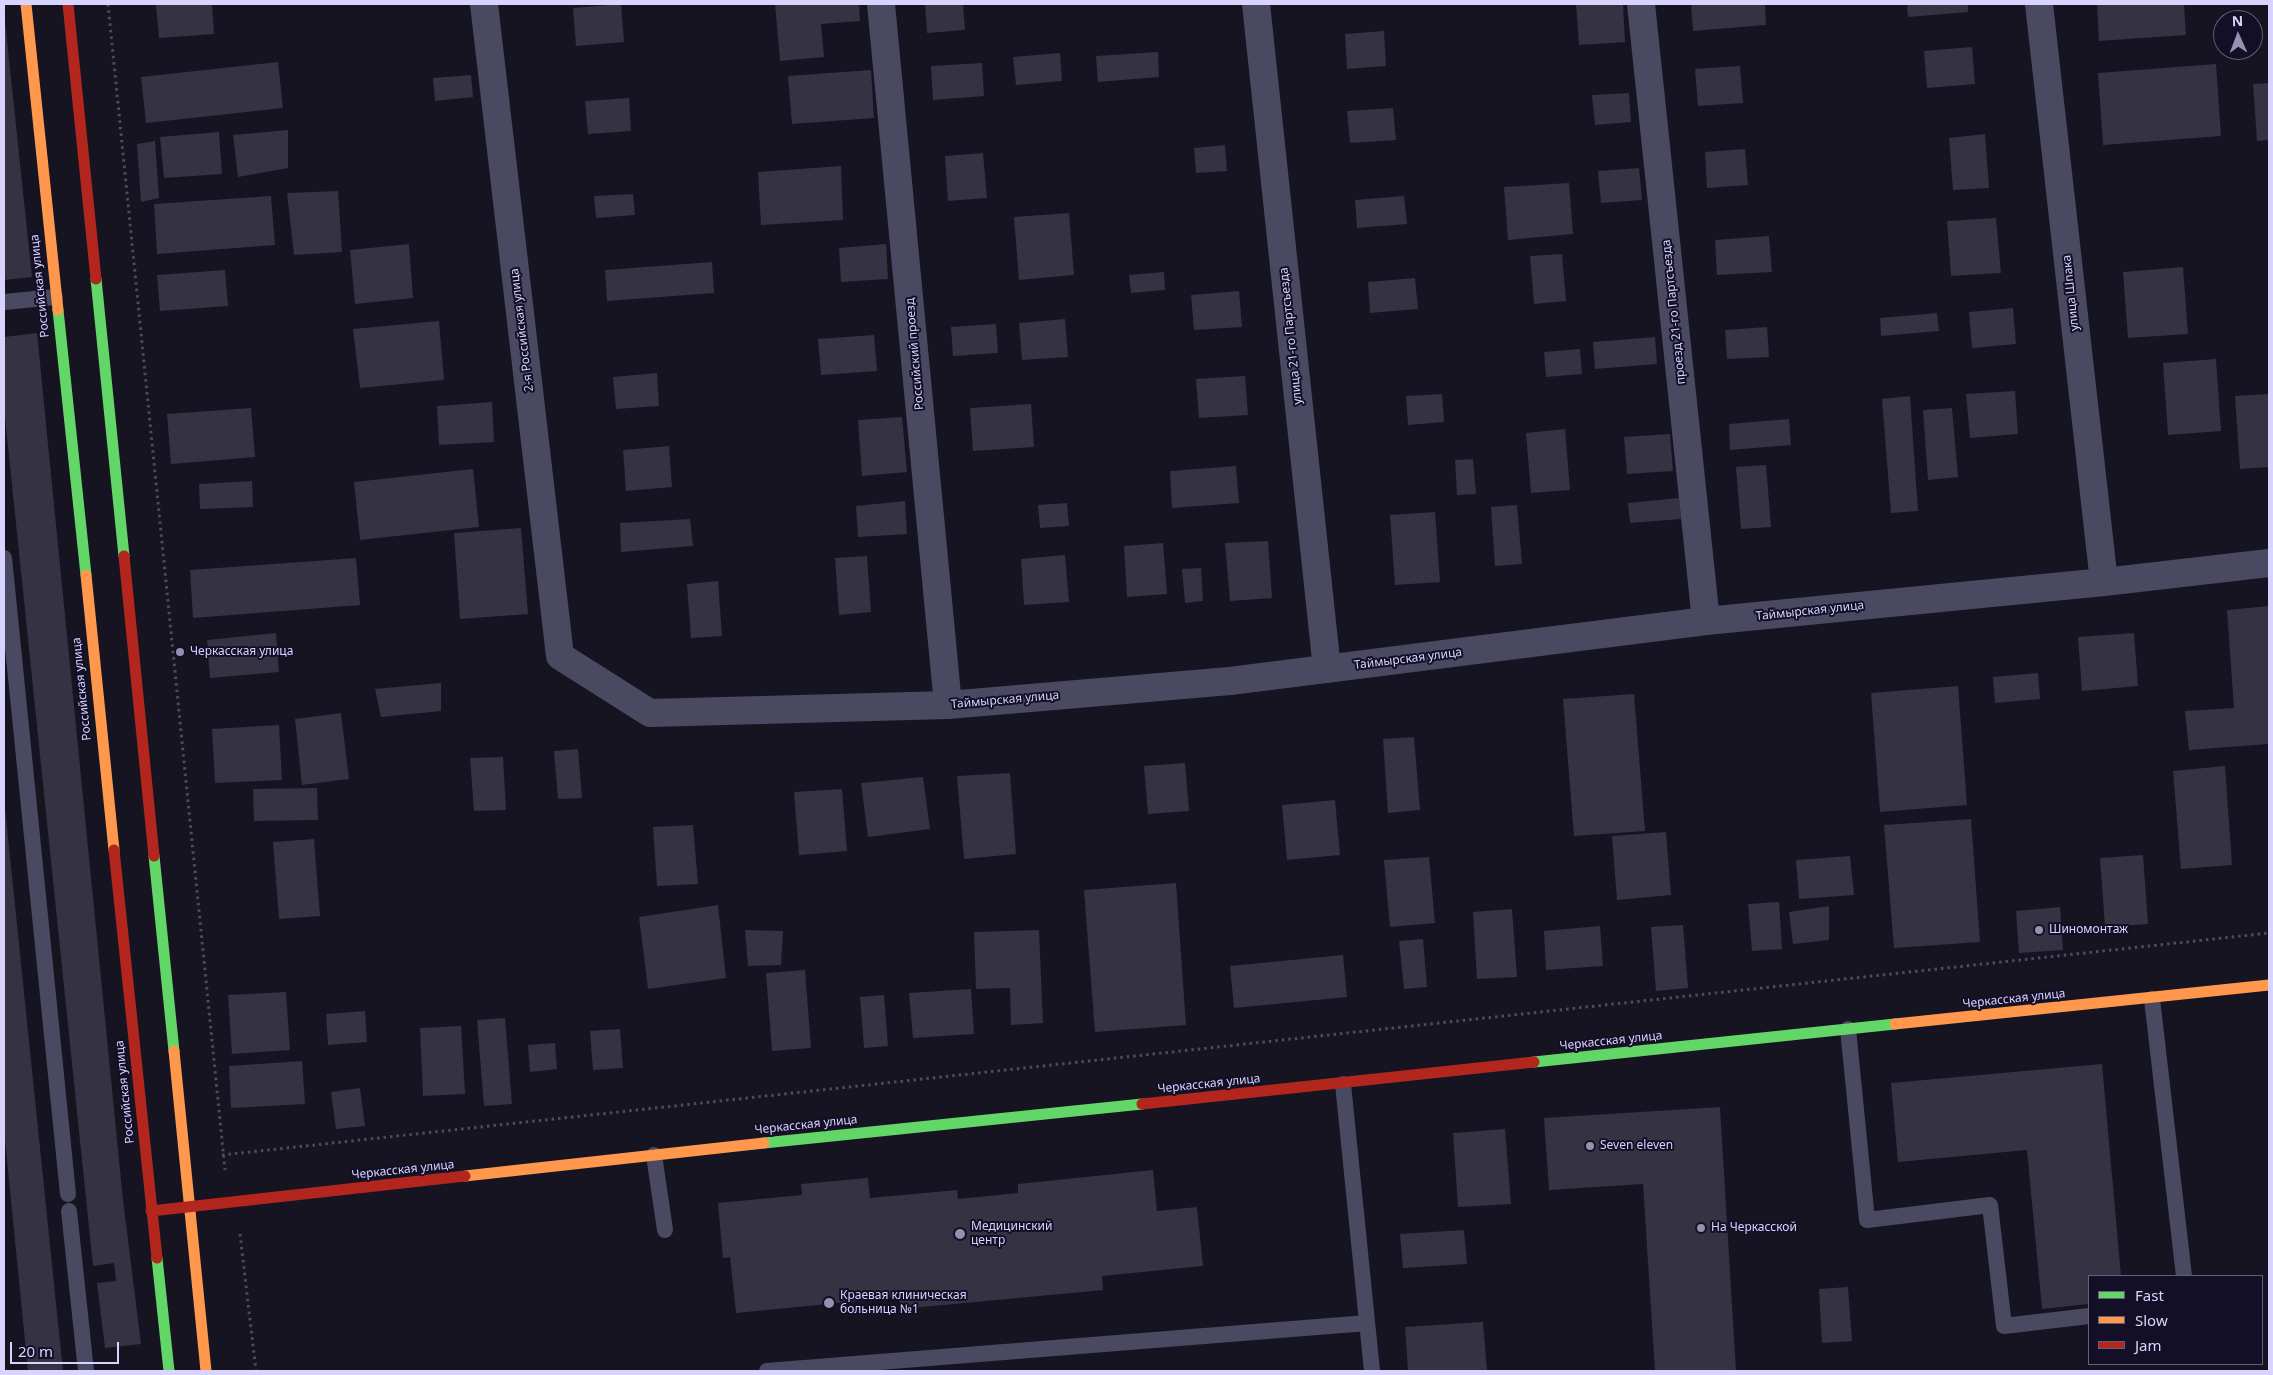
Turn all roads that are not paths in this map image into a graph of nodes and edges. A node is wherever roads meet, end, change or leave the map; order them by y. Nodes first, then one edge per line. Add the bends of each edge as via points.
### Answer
1 (26, 4) edge
2 (68, 4) edge
3 (484, 4) edge
4 (881, 4) edge
5 (1256, 4) edge
6 (1641, 4) edge
7 (2039, 4) edge
8 (55, 297) junction
9 (4, 302) edge
10 (4, 558) edge
11 (2269, 563) edge
12 (2104, 582) junction
13 (1706, 621) junction
14 (560, 656) joint
15 (1326, 669) junction
16 (948, 705) junction
17 (2269, 985) edge
18 (2152, 999) junction
19 (1848, 1029) junction
20 (1343, 1084) junction
21 (654, 1155) junction
22 (188, 1206) junction
23 (151, 1211) junction
24 (665, 1230) dead end
25 (2184, 1275) edge
26 (2088, 1316) edge
27 (1367, 1323) junction
28 (86, 1371) edge
29 (169, 1371) edge
30 (206, 1371) edge
31 (766, 1371) edge
32 (1372, 1371) edge

1 - 8 main road, Российская улица
2 - 22 main road
3 - 14 street, 2-я Российская улица
4 - 16 street, Российский проезд
5 - 15 street, улица 21-го Партсъезда
6 - 13 street, проезд 21-го Партсъезда
7 - 12 street, улица Шпака
8 - 9 lane
8 - 23 main road, Российская улица
10 - 28 lane
11 - 12 street, Таймырская улица
12 - 13 street, Таймырская улица
13 - 15 street, Таймырская улица
14 - 16 street, Таймырская улица via 650,713
15 - 16 street, Таймырская улица
17 - 18 main road, Черкасская улица
18 - 19 main road, Черкасская улица
18 - 25 lane
19 - 20 main road, Черкасская улица
19 - 26 lane via 1867,1220 1990,1205 2004,1326
20 - 21 main road, Черкасская улица
20 - 27 lane
21 - 22 main road, Черкасская улица
21 - 24 lane
22 - 23 main road, Черкасская улица
22 - 30 main road
23 - 29 main road, Российская улица
27 - 31 lane
27 - 32 lane

